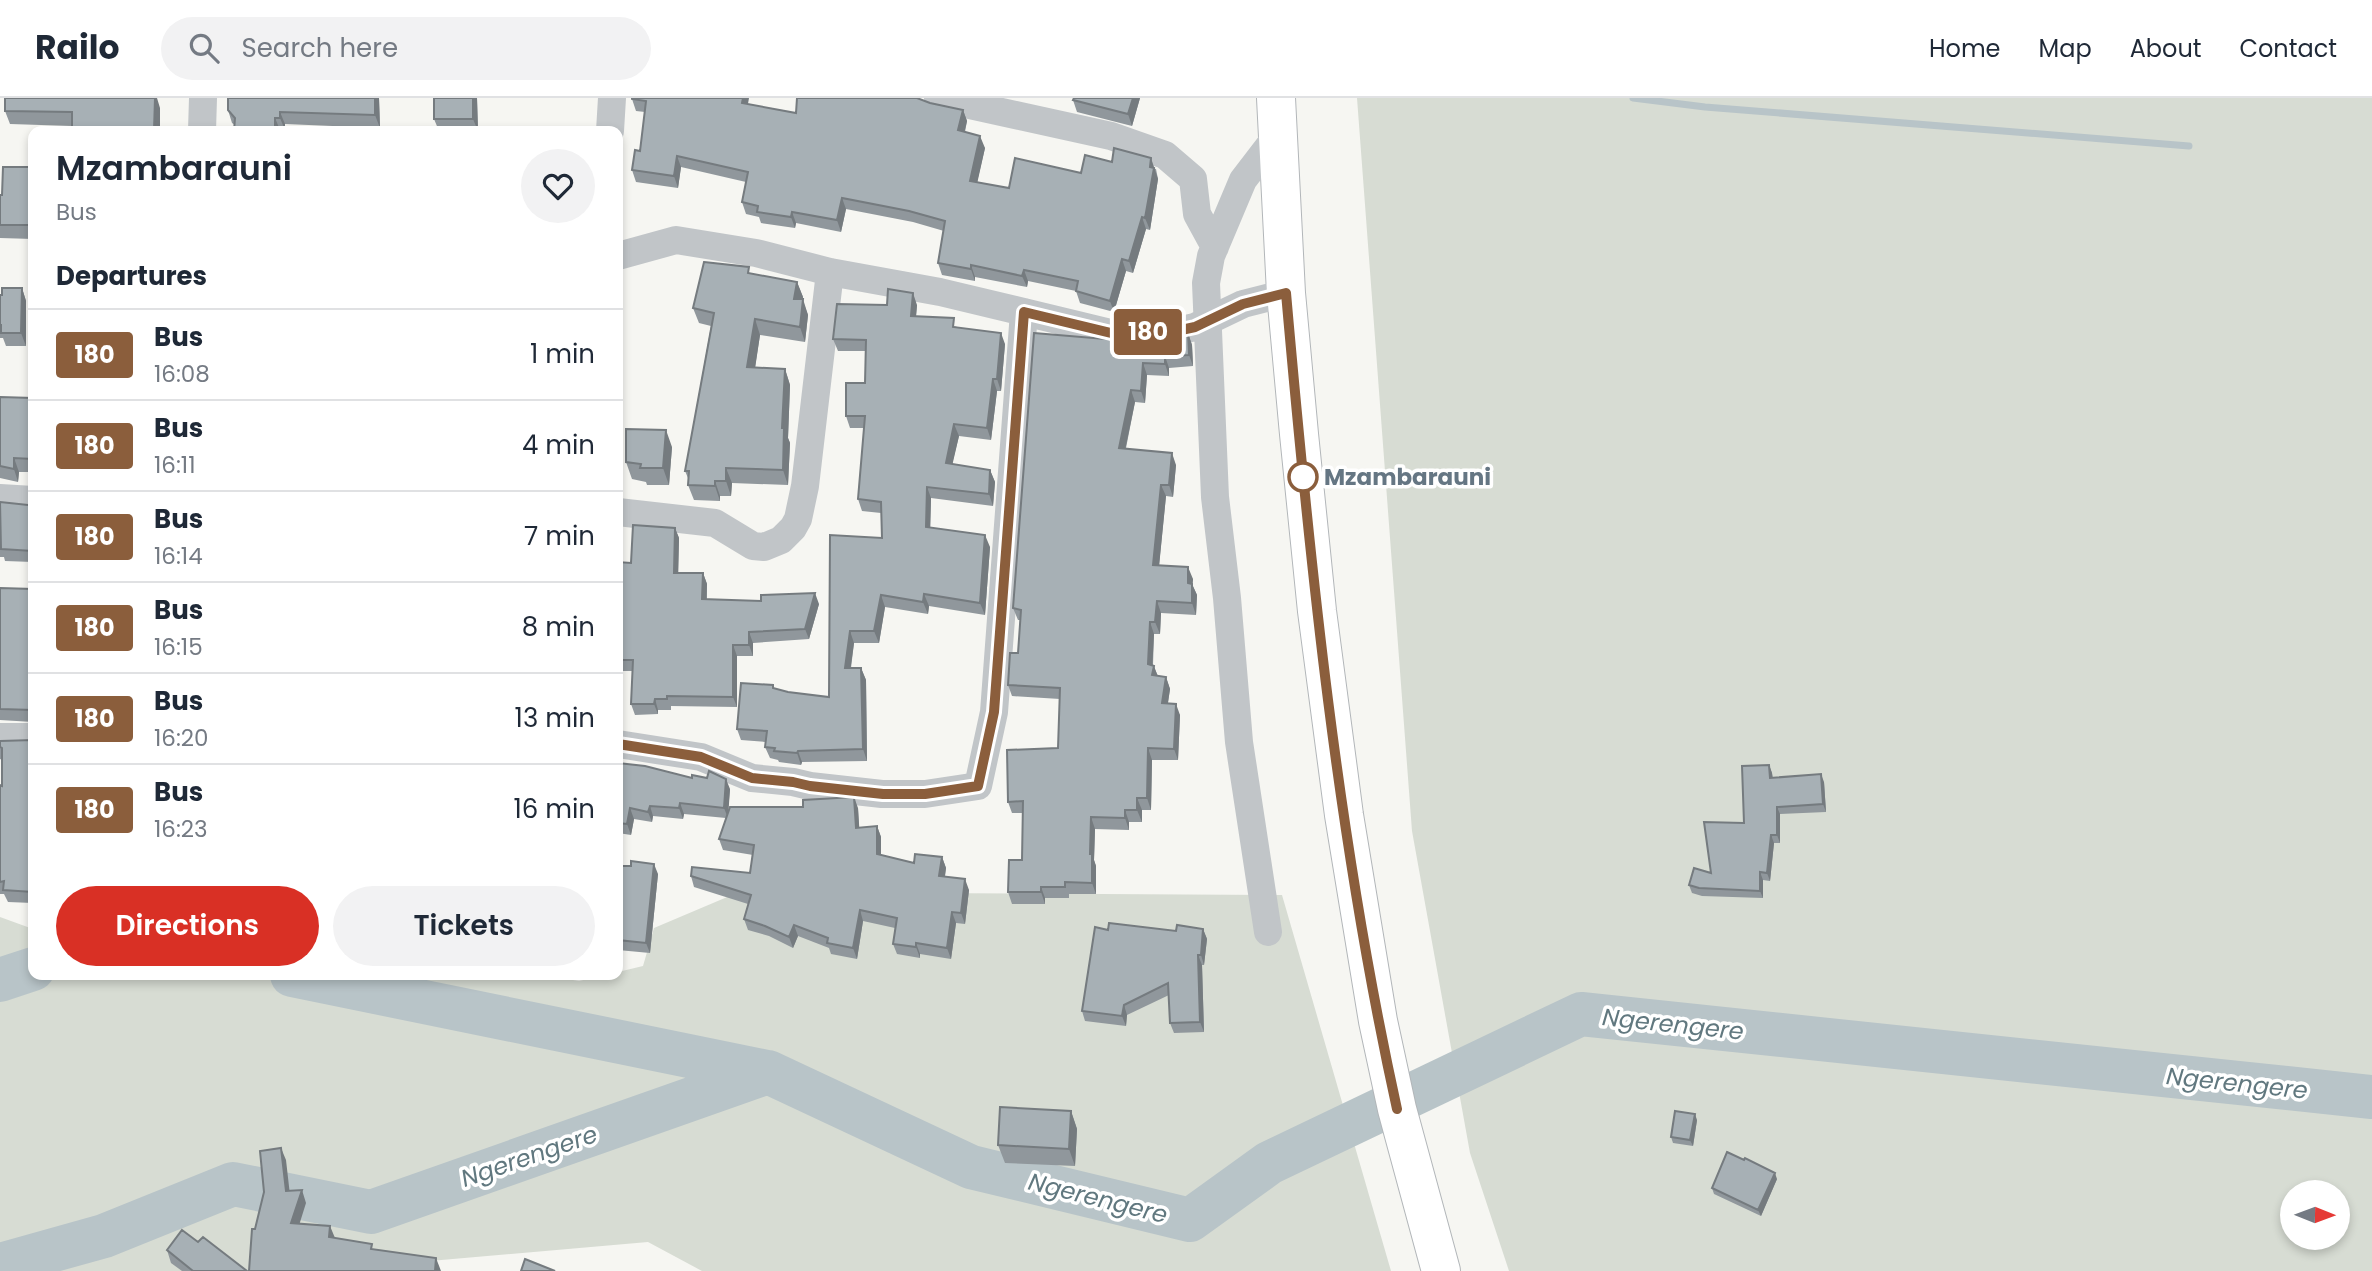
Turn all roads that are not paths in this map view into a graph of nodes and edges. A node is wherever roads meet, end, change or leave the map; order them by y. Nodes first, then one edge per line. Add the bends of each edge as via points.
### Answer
1 (203, 98) edge
2 (612, 98) edge
3 (938, 98) edge
4 (1276, 114) edge
5 (202, 126) edge
6 (610, 126) edge
7 (1215, 247) junction
8 (623, 256) edge
9 (830, 272) junction
10 (1286, 293) junction
11 (1024, 312) junction
12 (1209, 319) junction
13 (0, 498) edge
14 (28, 500) edge
15 (623, 513) edge
16 (0, 737) edge
17 (28, 737) edge
18 (623, 745) edge
19 (1268, 933) dead end
20 (1441, 1271) edge

1 - 5 street
2 - 6 street
3 - 7 street via 1111,136 1165,155 1193,179 1197,214
4 - 7 street
4 - 10 highway
7 - 12 street via 1206,283
8 - 9 street via 676,240 756,253
9 - 11 street
9 - 15 street via 805,486 798,519 786,536 753,547 715,523
10 - 12 street
10 - 20 highway via 1317,611 1344,815 1378,1021
11 - 12 street via 1111,333 1172,332
11 - 18 street via 994,712 978,786 925,794 883,794 810,786 752,778 701,757
12 - 19 street via 1213,476 1239,742
13 - 14 street
16 - 17 street

